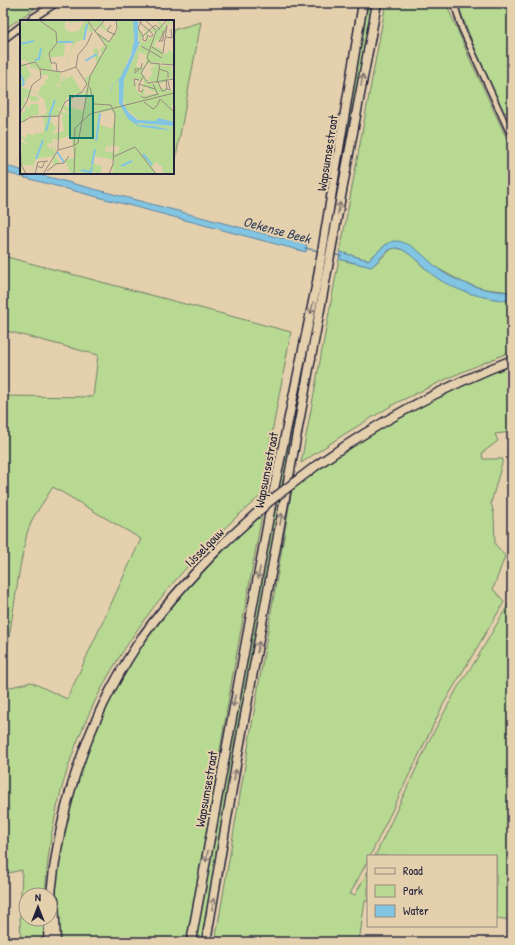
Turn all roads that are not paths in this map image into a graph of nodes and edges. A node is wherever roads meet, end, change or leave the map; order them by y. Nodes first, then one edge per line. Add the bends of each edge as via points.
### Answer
1 (56, 3) edge
2 (363, 3) edge
3 (377, 3) edge
4 (454, 3) edge
5 (30, 20) edge
6 (20, 27) edge
7 (3, 40) edge
8 (512, 138) edge
9 (327, 246) junction
10 (326, 256) junction
11 (512, 360) edge
12 (54, 870) junction
13 (52, 887) edge
14 (49, 927) edge
15 (48, 942) edge
16 (56, 942) edge
17 (191, 942) edge
18 (206, 942) edge

1 - 5 street
2 - 9 main road, Wapsumsestraat
9 -> 3 main road, Wapsumsestraat via 350,149
4 - 8 street via 462,29
6 - 7 street
9 - 10 main road, Wapsumsestraat
10 -> 17 main road, Wapsumsestraat via 274,489
18 -> 10 main road, Wapsumsestraat
11 - 12 main road, IJsselgouw, bridge via 397,413 359,436 270,501 201,566 159,614 138,644 92,727 64,813
12 - 13 main road, IJsselgouw
12 - 16 main road, IJsselgouw
14 - 15 main road

